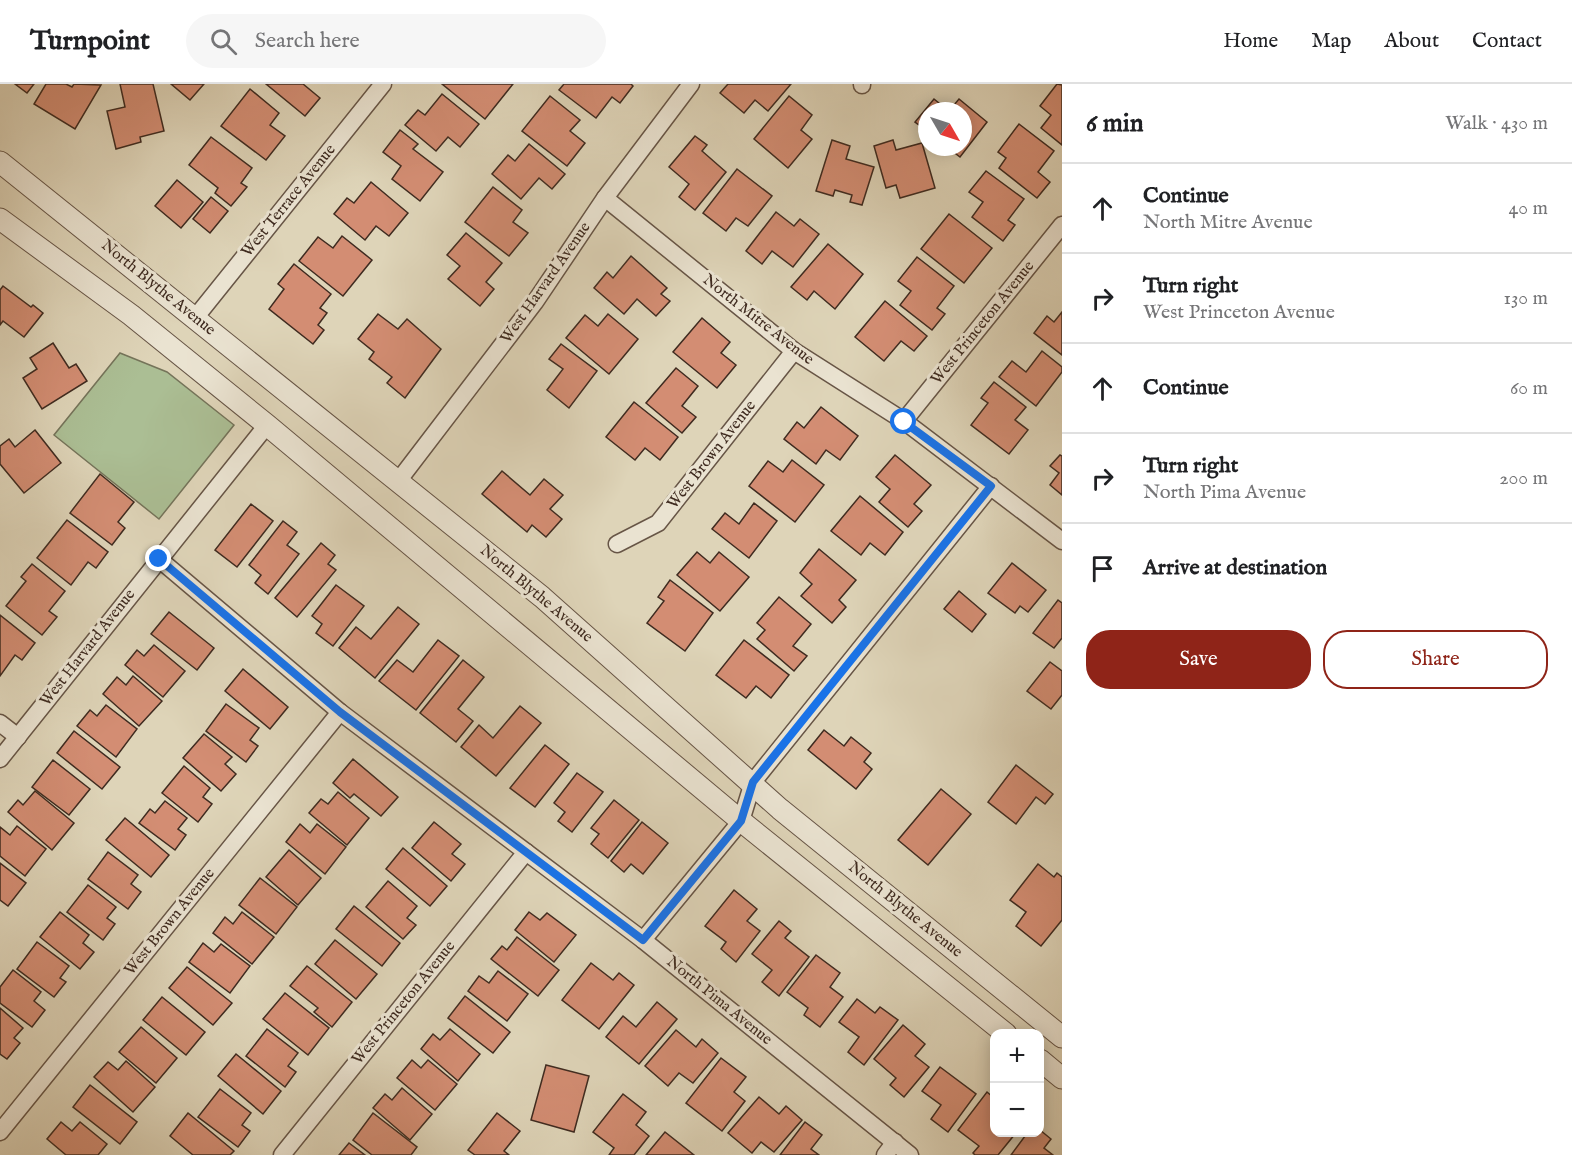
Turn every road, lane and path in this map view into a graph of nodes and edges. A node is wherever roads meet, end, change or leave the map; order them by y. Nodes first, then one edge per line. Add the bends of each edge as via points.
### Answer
1 (383, 84) edge
2 (691, 84) edge
3 (0, 162) edge
4 (605, 198) junction
5 (0, 219) edge
6 (1062, 225) edge
7 (195, 318) junction
8 (794, 351) junction
9 (904, 422) junction
10 (267, 425) junction
11 (399, 480) junction
12 (991, 486) junction
13 (1062, 542) edge
14 (617, 544) dead end
15 (159, 559) junction
16 (340, 712) junction
17 (0, 723) edge
18 (18, 737) junction
19 (0, 759) edge
20 (747, 802) junction
21 (526, 852) junction
22 (643, 940) junction
23 (1000, 1029) edge
24 (1062, 1037) edge
25 (1044, 1063) edge
26 (1062, 1078) edge
27 (0, 1132) edge
28 (890, 1149) edge
29 (282, 1155) edge
30 (910, 1155) edge

1 - 7 street, West Terrace Avenue
2 - 4 street, West Harvard Avenue
3 - 7 street, North Blythe Avenue
4 - 8 street, North Mitre Avenue
4 - 11 street, West Harvard Avenue via 535,302
5 - 10 street, North Blythe Avenue via 131,315
6 - 9 street, West Princeton Avenue
7 - 11 street, North Blythe Avenue
8 - 9 street, North Mitre Avenue
8 - 14 street, West Brown Avenue via 658,523
9 - 12 street, North Mitre Avenue
10 - 15 street, West Harvard Avenue
10 - 20 street, North Blythe Avenue
11 - 20 street, North Blythe Avenue via 542,597
12 - 13 street, North Mitre Avenue
12 - 20 street
15 - 16 street, North Pima Avenue
15 - 18 street, West Harvard Avenue
16 - 21 street, North Pima Avenue
16 - 27 street, West Brown Avenue
17 - 18 street
18 - 19 street, West Harvard Avenue
20 - 22 street
20 - 23 street, North Blythe Avenue
20 - 24 street, North Blythe Avenue via 780,809
21 - 22 street, North Pima Avenue
21 - 29 street, West Princeton Avenue
22 - 28 street, North Pima Avenue
25 - 26 street
28 - 30 street, North Pima Avenue

